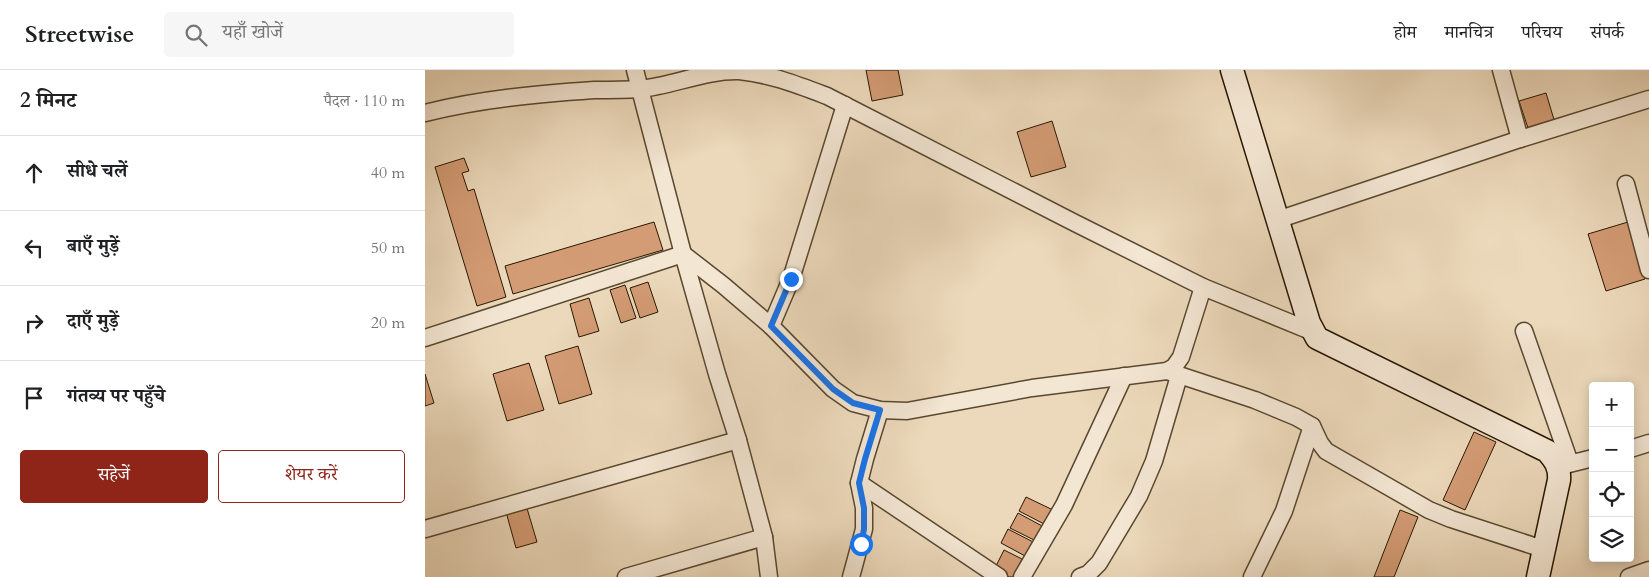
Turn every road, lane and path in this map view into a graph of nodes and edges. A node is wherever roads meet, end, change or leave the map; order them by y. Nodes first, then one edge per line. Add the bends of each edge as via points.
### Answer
1 (635, 70) edge
2 (1233, 70) edge
3 (1501, 70) edge
4 (641, 89) junction
5 (1649, 99) edge
6 (845, 105) junction
7 (425, 113) edge
8 (1520, 139) junction
9 (1626, 184) dead end
10 (1277, 220) junction
11 (683, 254) junction
12 (1649, 270) edge
13 (1203, 287) junction
14 (771, 326) junction
15 (1524, 331) dead end
16 (1313, 332) junction
17 (425, 338) edge
18 (1173, 373) junction
19 (1124, 376) junction
20 (880, 410) junction
21 (1312, 426) junction
22 (739, 440) junction
23 (1649, 443) edge
24 (1634, 448) edge
25 (1589, 459) edge
26 (1564, 465) junction
27 (859, 483) junction
28 (425, 529) edge
29 (764, 537) junction
30 (1543, 549) junction
31 (1649, 570) edge
32 (626, 577) edge
33 (769, 577) edge
34 (851, 577) edge
35 (999, 577) edge
36 (1022, 577) edge
37 (1080, 577) edge
38 (1252, 577) edge
39 (1538, 577) edge
40 (1629, 577) edge

1 - 4 street
2 - 10 street
3 - 8 street
4 - 6 street via 716,71 738,70 788,82
4 - 7 street via 519,96
4 - 11 street
5 - 8 street
6 - 13 street
6 - 14 street via 791,279
8 - 10 street
9 - 12 street
10 - 16 street
11 - 14 street
11 - 17 street
11 - 22 street
13 - 16 street
13 - 18 street
14 - 20 street via 833,389 853,403
15 - 26 street
16 - 26 street via 1323,342 1547,451
18 - 19 street
18 - 21 street via 1255,400
18 - 37 street via 1154,461 1139,496 1099,563
19 - 20 street via 1032,388 907,411
19 - 36 street via 1063,505
20 - 27 street
21 - 30 street via 1326,451 1429,510
21 - 38 street via 1284,511
22 - 28 street
22 - 29 street
23 - 24 street
25 - 26 street
26 - 30 street
27 - 34 street via 864,529
27 - 35 street
29 - 32 street
29 - 33 street
30 - 39 street
31 - 40 street

